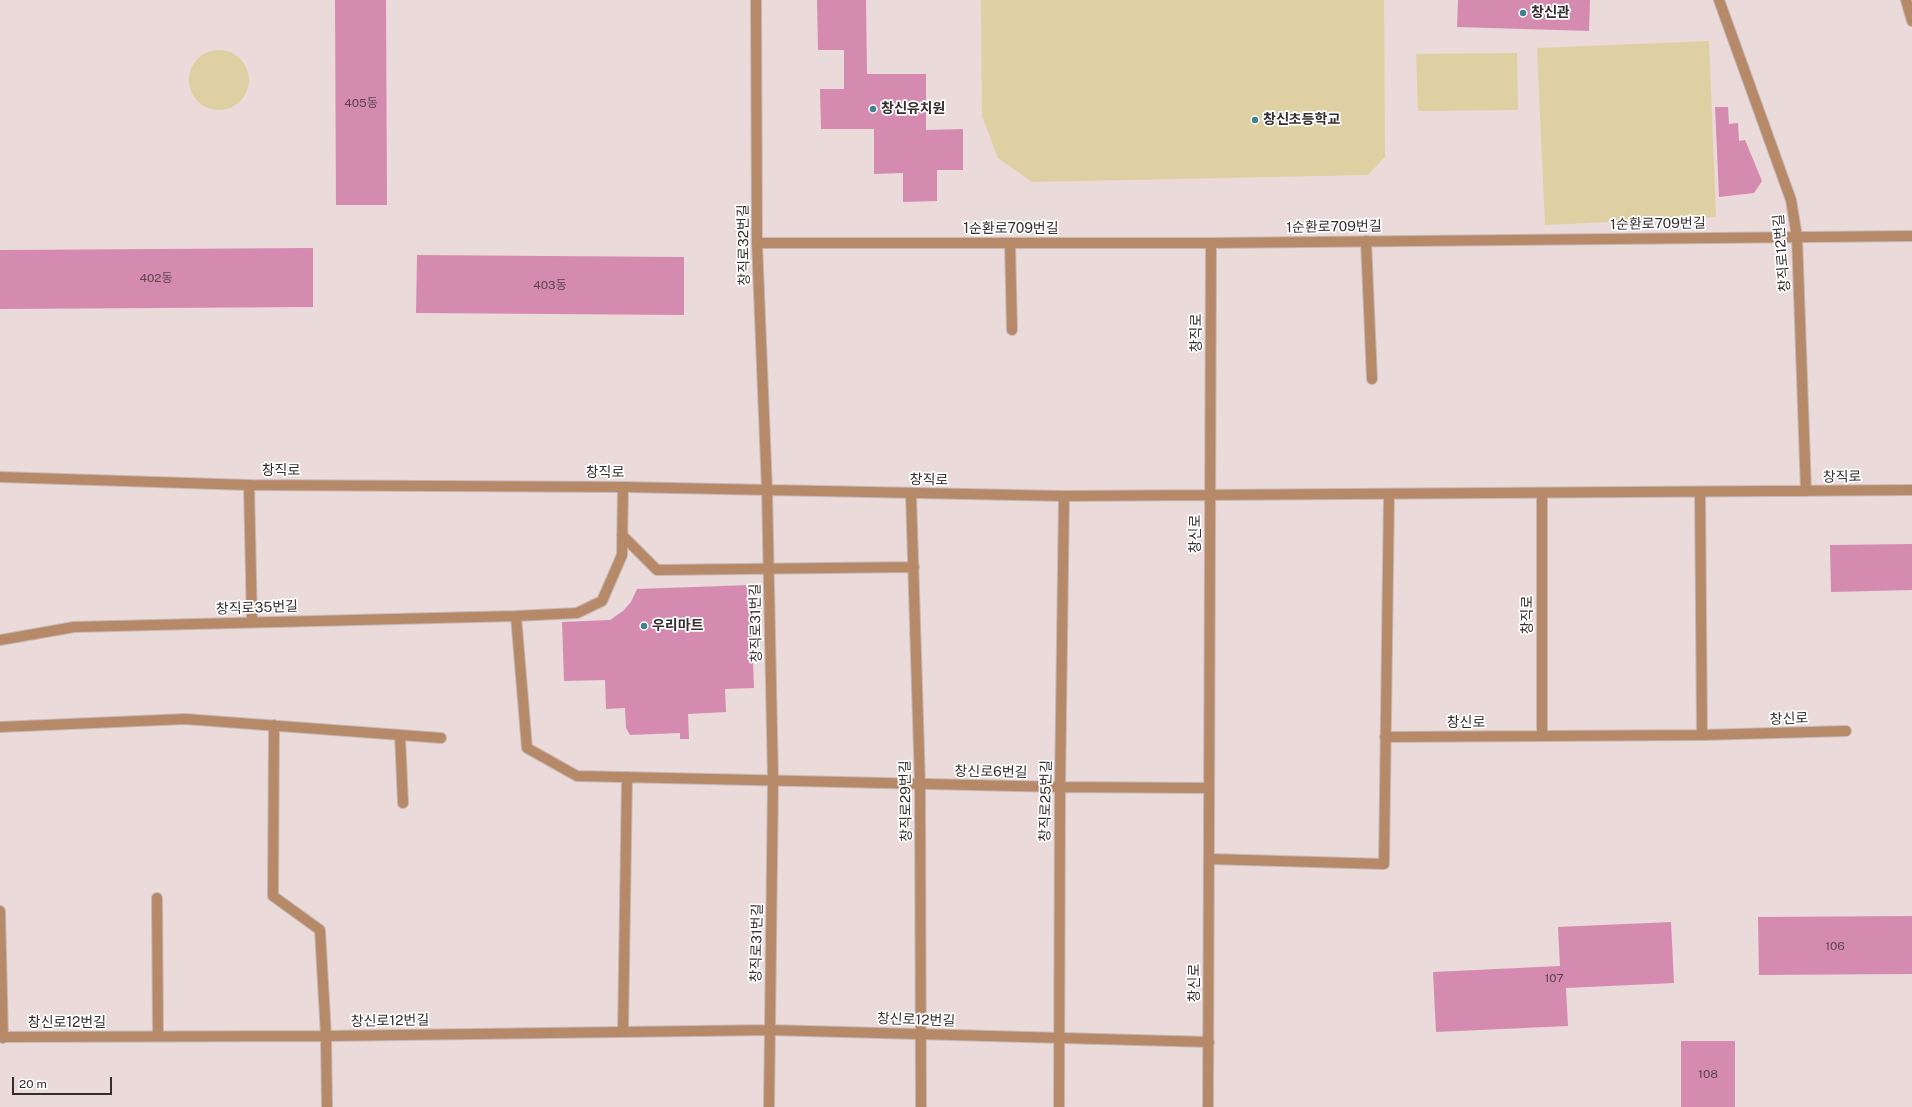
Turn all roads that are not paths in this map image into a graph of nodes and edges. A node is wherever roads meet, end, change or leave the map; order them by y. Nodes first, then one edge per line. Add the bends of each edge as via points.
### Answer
1 (756, 0) edge
2 (1720, 0) edge
3 (1906, 0) edge
4 (1912, 21) edge
5 (1912, 236) edge
6 (1797, 237) junction
7 (1366, 241) junction
8 (757, 243) junction
9 (1010, 243) junction
10 (1211, 243) junction
11 (1012, 330) dead end
12 (1372, 378) dead end
13 (0, 477) edge
14 (249, 485) junction
15 (623, 487) junction
16 (767, 490) junction
17 (1912, 490) edge
18 (1806, 491) junction
19 (1700, 492) junction
20 (1542, 493) junction
21 (911, 494) junction
22 (1389, 494) junction
23 (1064, 496) junction
24 (1211, 496) junction
25 (622, 535) junction
26 (914, 567) junction
27 (769, 568) junction
28 (516, 616) junction
29 (252, 622) junction
30 (0, 640) edge
31 (274, 725) junction
32 (0, 727) edge
33 (1846, 731) dead end
34 (400, 735) junction
35 (1702, 735) junction
36 (1542, 736) junction
37 (1386, 737) junction
38 (442, 738) dead end
39 (627, 777) junction
40 (773, 780) junction
41 (920, 784) junction
42 (1060, 788) junction
43 (1209, 788) junction
44 (402, 803) dead end
45 (1210, 860) junction
46 (157, 898) dead end
47 (0, 911) edge
48 (770, 1030) junction
49 (623, 1032) junction
50 (922, 1034) junction
51 (158, 1036) junction
52 (326, 1036) junction
53 (1058, 1037) junction
54 (2, 1038) edge
55 (1209, 1042) junction
56 (327, 1107) edge
57 (769, 1107) edge
58 (921, 1107) edge
59 (1059, 1107) edge
60 (1208, 1107) edge

1 - 8 street, 창직로32번길
2 - 6 street, 창직로12번길 via 1791,200
3 - 4 street
5 - 6 street, 1순환로709번길
6 - 7 street, 1순환로709번길
6 - 18 street, 창직로12번길
7 - 10 street, 1순환로709번길
7 - 12 street
8 - 9 street, 1순환로709번길
8 - 16 street, 창직로32번길
9 - 10 street, 1순환로709번길
9 - 11 street
10 - 24 street, 창직로
13 - 14 street, 창직로
14 - 15 street, 창직로
14 - 29 street
15 - 16 street, 창직로
15 - 25 street, 창직로35번길
16 - 21 street, 창직로
16 - 27 street, 창직로31번길
17 - 18 street, 창직로
18 - 19 street, 창직로
19 - 20 street, 창직로
19 - 35 street
20 - 22 street, 창직로
20 - 36 street, 창직로
21 - 23 street, 창직로
21 - 26 street, 창직로29번길
22 - 24 street, 창직로
22 - 37 street
23 - 24 street, 창직로
23 - 42 street, 창직로25번길
24 - 43 street, 창신로
25 - 27 street via 657,570
25 - 28 street, 창직로35번길 via 622,555 602,601 577,613
26 - 27 street
26 - 41 street, 창직로29번길
27 - 40 street, 창직로31번길
28 - 29 street, 창직로35번길
28 - 39 street via 527,748 577,776
29 - 30 street, 창직로35번길 via 74,627
31 - 32 street via 185,719
31 - 34 street
31 - 52 street via 273,896 320,930
33 - 35 street, 창신로
34 - 38 street
34 - 44 street
35 - 36 street, 창신로
36 - 37 street, 창신로
37 - 45 street via 1384,864
39 - 40 street
39 - 49 street
40 - 41 street, 창신로6번길
40 - 48 street, 창직로31번길
41 - 42 street, 창신로6번길
41 - 50 street, 창직로29번길
42 - 43 street, 창신로6번길
42 - 53 street, 창직로25번길
43 - 45 street, 창신로
45 - 55 street, 창신로
46 - 51 street
47 - 54 street
48 - 49 street, 창신로12번길
48 - 50 street, 창신로12번길
48 - 57 street, 창직로31번길
49 - 52 street, 창신로12번길
50 - 53 street, 창신로12번길
50 - 58 street, 창직로29번길
51 - 52 street, 창신로12번길
51 - 54 street, 창신로12번길
52 - 56 street
53 - 55 street, 창신로12번길
53 - 59 street, 창직로25번길
55 - 60 street, 창신로

